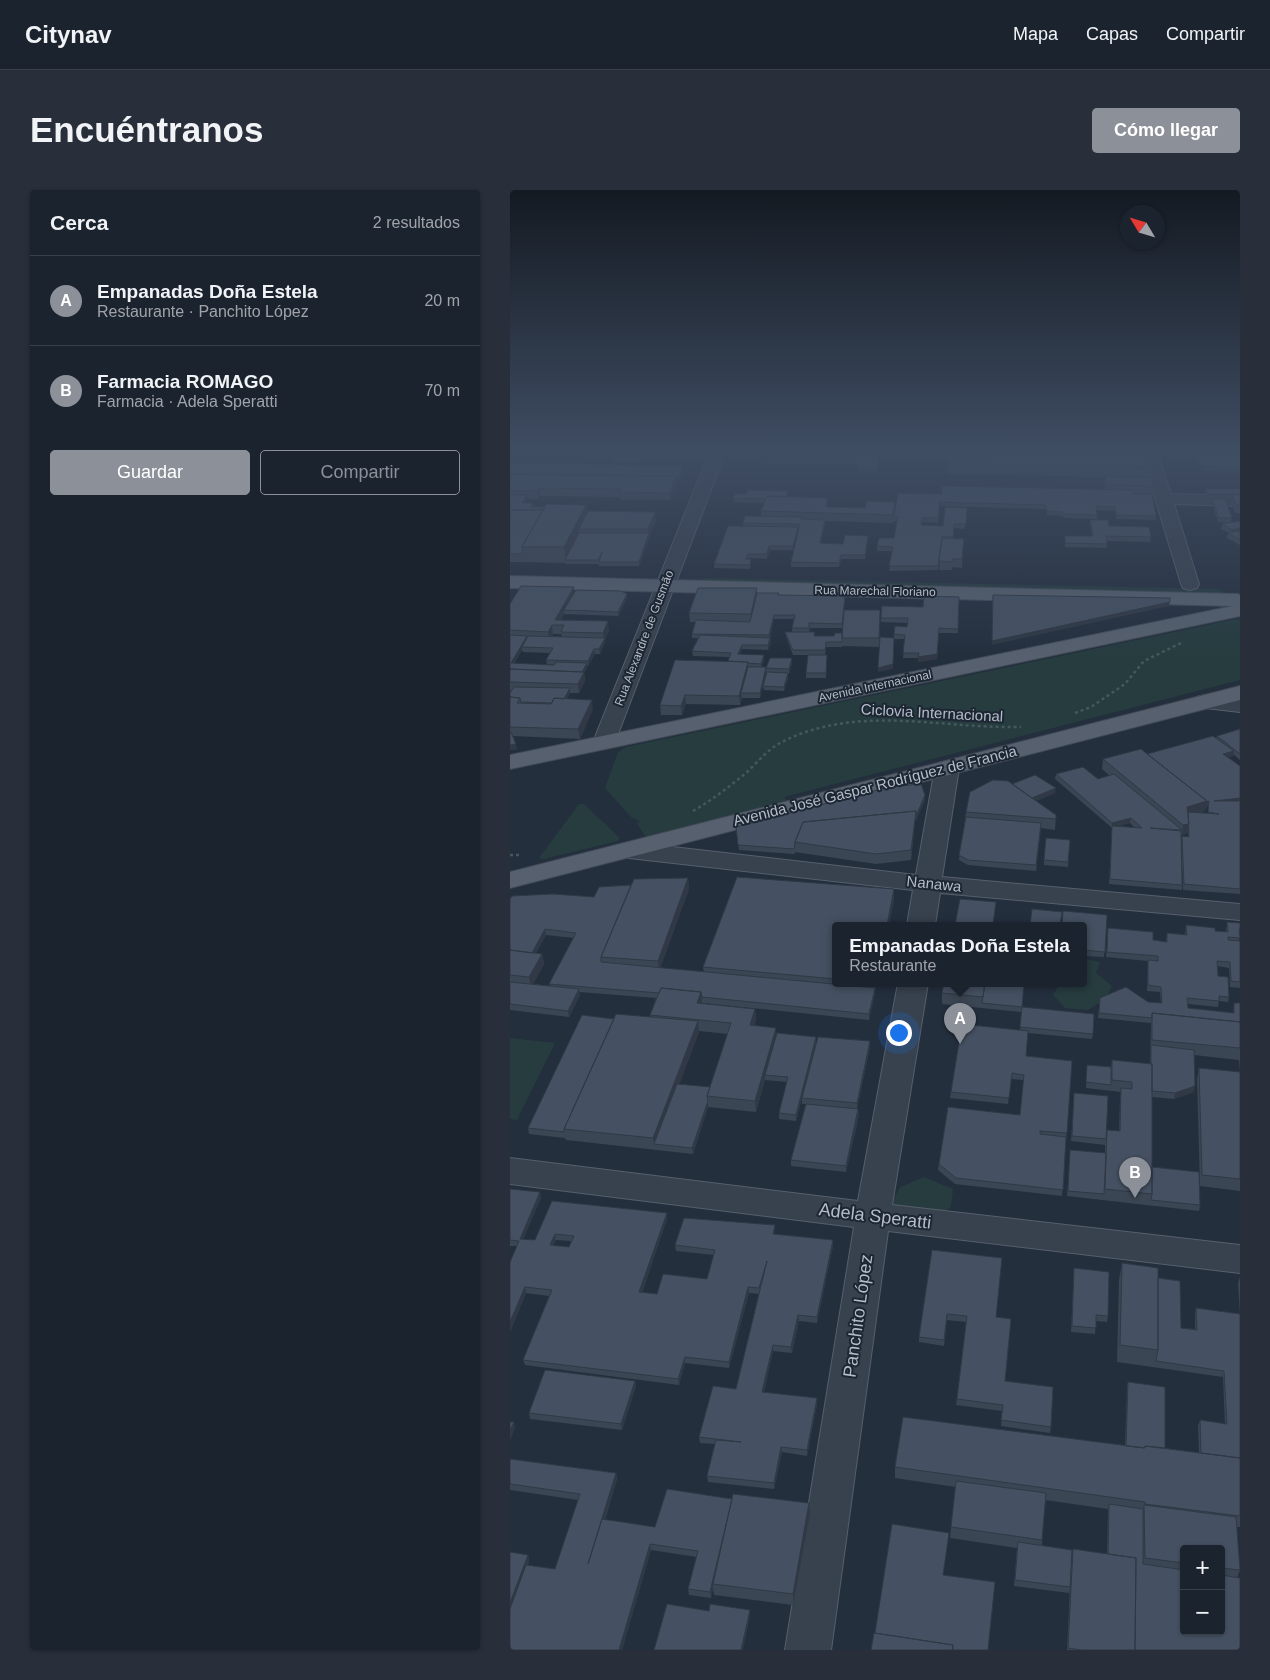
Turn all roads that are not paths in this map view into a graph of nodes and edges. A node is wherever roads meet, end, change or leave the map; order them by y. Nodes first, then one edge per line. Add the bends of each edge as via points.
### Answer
1 (691, 519) edge
2 (1170, 519) edge
3 (517, 576) edge
4 (667, 579) junction
5 (1190, 584) junction
6 (1240, 585) edge
7 (1240, 600) edge
8 (1240, 610) edge
9 (1240, 693) edge
10 (1205, 702) junction
11 (1240, 705) edge
12 (604, 742) junction
13 (510, 762) edge
14 (947, 768) junction
15 (629, 850) junction
16 (510, 880) edge
17 (927, 884) junction
18 (1240, 912) edge
19 (921, 922) edge
20 (912, 987) edge
21 (510, 1170) edge
22 (873, 1216) junction
23 (1240, 1258) edge
24 (808, 1650) edge

1 - 4 street, Rua Alexandre de Gusmão
2 - 5 street
3 - 4 main road, Rua Marechal Floriano
4 - 5 main road, Rua Marechal Floriano
4 - 7 main road, Rua Marechal Floriano
4 - 12 street, Rua Alexandre de Gusmão
5 - 6 main road, Rua Marechal Floriano
8 - 12 main road, Avenida Internacional
9 - 10 main road, Avenida José Gaspar Rodríguez de Francia
10 - 11 street
10 - 14 main road, Avenida José Gaspar Rodríguez de Francia
12 - 13 main road, Avenida Internacional
14 - 15 main road, Avenida José Gaspar Rodríguez de Francia
14 - 17 street
15 - 16 main road, Avenida José Gaspar Rodríguez de Francia
15 - 17 street, Nanawa
17 - 18 street, Nanawa
17 - 19 street
20 - 22 street, Panchito López
21 - 22 street, Adela Speratti
22 - 23 street, Adela Speratti
22 - 24 street, Panchito López

